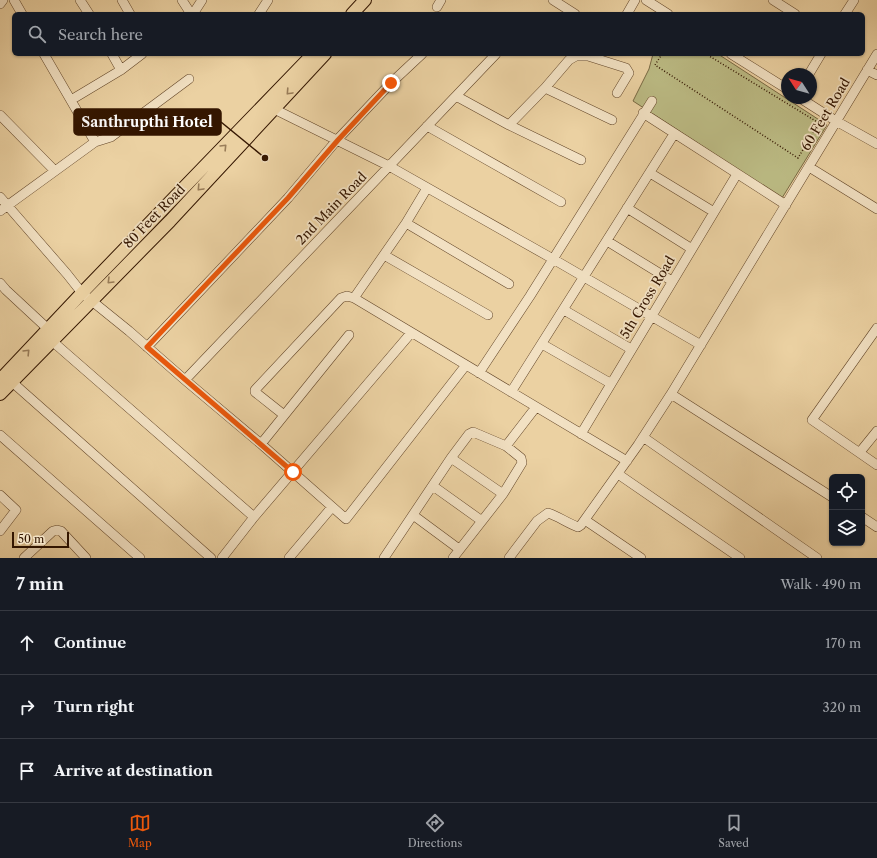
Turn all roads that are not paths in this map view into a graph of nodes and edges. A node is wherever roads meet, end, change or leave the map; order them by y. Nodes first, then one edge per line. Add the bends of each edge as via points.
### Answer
1 (3, 0) edge
2 (14, 0) edge
3 (80, 0) edge
4 (122, 0) edge
5 (182, 0) edge
6 (202, 0) edge
7 (268, 0) edge
8 (553, 0) edge
9 (635, 0) edge
10 (646, 0) edge
11 (773, 0) edge
12 (854, 0) edge
13 (365, 3) edge
14 (0, 4) edge
15 (21, 12) edge
16 (88, 12) edge
17 (129, 12) edge
18 (191, 12) edge
19 (193, 12) edge
20 (259, 12) edge
21 (354, 12) edge
22 (572, 12) edge
23 (628, 12) edge
24 (665, 12) edge
25 (792, 12) edge
26 (847, 12) edge
27 (877, 54) edge
28 (45, 56) edge
29 (113, 56) edge
30 (139, 56) edge
31 (311, 56) edge
32 (323, 56) edge
33 (420, 56) edge
34 (494, 56) edge
35 (734, 56) edge
36 (820, 56) edge
37 (600, 57) edge
38 (813, 68) edge
39 (121, 70) junction
40 (867, 70) junction
41 (877, 75) edge
42 (189, 79) dead end
43 (781, 86) edge
44 (545, 88) junction
45 (617, 93) dead end
46 (456, 96) junction
47 (71, 100) junction
48 (652, 101) dead end
49 (809, 104) edge
50 (269, 106) junction
51 (643, 114) junction
52 (0, 115) edge
53 (612, 120) dead end
54 (836, 121) junction
55 (509, 125) junction
56 (427, 126) junction
57 (674, 134) junction
58 (338, 140) junction
59 (95, 142) junction
60 (877, 144) edge
61 (580, 160) dead end
62 (389, 166) junction
63 (808, 167) junction
64 (55, 171) junction
65 (650, 173) junction
66 (737, 174) junction
67 (427, 188) junction
68 (0, 197) edge
69 (561, 202) dead end
70 (786, 205) junction
71 (627, 208) junction
72 (4, 209) edge
73 (877, 209) edge
74 (714, 212) junction
75 (406, 223) junction
76 (607, 241) junction
77 (692, 249) junction
78 (384, 255) junction
79 (553, 258) junction
80 (584, 277) junction
81 (672, 281) junction
82 (0, 283) edge
83 (509, 284) dead end
84 (86, 297) junction
85 (354, 298) junction
86 (564, 310) junction
87 (488, 315) dead end
88 (652, 316) junction
89 (877, 328) edge
90 (411, 333) junction
91 (50, 335) junction
92 (349, 335) dead end
93 (542, 344) junction
94 (701, 345) junction
95 (147, 347) junction
96 (631, 349) junction
97 (466, 365) junction
98 (479, 373) junction
99 (185, 380) junction
100 (6, 381) edge
101 (610, 383) junction
102 (511, 392) junction
103 (0, 394) edge
104 (671, 394) junction
105 (536, 407) junction
106 (284, 415) junction
107 (877, 430) edge
108 (581, 434) junction
109 (0, 435) edge
110 (643, 437) junction
111 (261, 444) junction
112 (506, 446) junction
113 (860, 452) junction
114 (452, 458) junction
115 (627, 461) junction
116 (877, 464) edge
117 (293, 472) junction
118 (618, 474) junction
119 (433, 486) junction
120 (503, 494) junction
121 (0, 495) edge
122 (829, 496) edge
123 (332, 507) junction
124 (413, 514) junction
125 (254, 517) junction
126 (865, 519) edge
127 (585, 520) junction
128 (482, 521) junction
129 (877, 527) edge
130 (0, 531) edge
131 (459, 549) junction
132 (24, 558) edge
133 (86, 558) edge
134 (140, 558) edge
135 (210, 558) edge
136 (222, 558) edge
137 (288, 558) edge
138 (384, 558) edge
139 (453, 558) edge
140 (509, 558) edge
141 (641, 558) edge
142 (740, 558) edge
143 (817, 558) edge

1 - 14 street
2 - 15 street
3 - 16 street
4 - 17 street
5 - 18 street
6 - 19 street
7 - 20 street
8 - 22 street
9 - 23 street
10 - 24 street
11 - 25 street
12 - 26 street
13 - 21 main road
27 - 40 street, 60 Feet Road
28 - 47 street
29 - 39 street
30 - 39 street
31 - 50 main road, 80 Feet Road
32 -> 50 main road, 80 Feet Road
33 - 58 street
34 - 46 street, 2nd Main Road
35 - 43 street
36 - 38 street
37 - 44 street via 576,56 569,60
37 - 45 street via 628,70 629,73
39 - 47 street
40 - 41 street
40 - 54 street, 60 Feet Road
42 - 59 street via 111,137
44 - 53 street
44 - 55 street
46 - 55 street
46 - 56 street, 2nd Main Road
47 - 59 street
48 - 51 street
49 - 54 street
50 - 58 street
50 - 84 main road, 80 Feet Road
51 - 57 street
51 - 79 street
52 - 64 street
54 - 60 street
54 - 63 street, 60 Feet Road
55 - 61 street
56 - 62 street, 2nd Main Road
56 - 69 street
57 - 65 street
57 - 66 street
58 - 62 street
58 - 95 street via 288,198
59 - 64 street
62 - 67 street
62 - 99 street, 2nd Main Road
63 - 70 street, 60 Feet Road
63 - 73 street
64 - 72 street
65 - 71 street
65 - 74 street
66 - 70 street
66 - 74 street, 5th Cross Road
67 - 75 street
67 - 79 street
68 - 72 street
70 - 94 street, 60 Feet Road
71 - 76 street
71 - 77 street
72 - 84 street
74 - 77 street, 5th Cross Road
75 - 78 street
75 - 83 street
76 - 80 street
76 - 81 street
77 - 81 street, 5th Cross Road
78 - 85 street
78 - 87 street
79 - 80 street
79 - 98 street
80 - 86 street
80 - 88 street
81 - 88 street, 5th Cross Road
82 - 91 street
84 - 91 main road, 80 Feet Road
84 - 95 street
85 - 90 street
85 - 106 street via 342,296 255,390 254,392
86 - 93 street
86 - 96 street
88 - 94 street
88 - 96 street, 5th Cross Road
89 - 113 street via 812,420
90 - 97 street
90 - 117 street
91 - 100 main road, 80 Feet Road
91 - 125 street
92 - 106 street
93 - 101 street
93 - 102 street
94 - 104 street, 60 Feet Road
95 - 99 street
96 - 101 street, 5th Cross Road
97 - 98 street
97 - 123 street via 346,519
98 - 102 street
99 - 111 street
100 - 103 main road, 80 Feet Road
100 - 135 street
101 - 108 street, 5th Cross Road
102 - 105 street
104 - 110 street, 60 Feet Road
104 - 122 street
105 - 108 street
105 - 112 street
106 - 111 street
107 - 113 street
108 - 115 street
109 - 134 street
110 - 115 street, 60 Feet Road
110 - 143 street
111 - 117 street
112 - 114 street via 473,432
112 - 120 street via 521,458 522,463
113 - 116 street
114 - 119 street
114 - 120 street
115 - 118 street, 60 Feet Road
117 - 123 street
117 - 125 street
118 - 127 street, 60 Feet Road
118 - 142 street
119 - 124 street
119 - 128 street
120 - 128 street
121 - 130 street via 16,510
123 - 137 street
124 - 131 street
124 - 138 street
125 - 136 street
126 - 129 street
127 - 140 street via 578,526 548,513 537,521
127 - 141 street
128 - 131 street
131 - 139 street
132 - 133 street via 57,530 61,531

